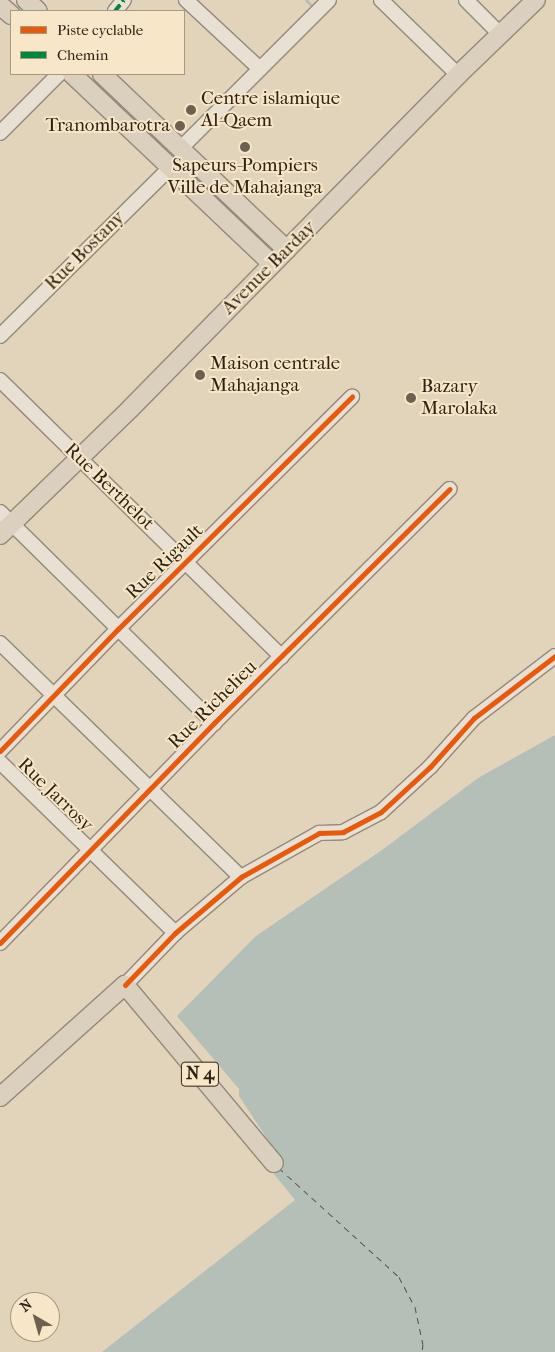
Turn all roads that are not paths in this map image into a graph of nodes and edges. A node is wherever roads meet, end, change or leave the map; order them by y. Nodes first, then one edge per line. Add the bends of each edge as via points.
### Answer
1 (26, 0) edge
2 (124, 0) edge
3 (186, 0) edge
4 (329, 0) edge
5 (381, 0) edge
6 (466, 0) edge
7 (536, 0) edge
8 (0, 5) edge
9 (37, 10) edge
10 (116, 10) edge
11 (10, 14) edge
12 (500, 34) junction
13 (260, 69) junction
14 (58, 75) edge
15 (73, 75) edge
16 (103, 75) edge
17 (458, 75) junction
18 (0, 133) edge
19 (180, 148) junction
20 (171, 167) junction
21 (286, 250) junction
22 (272, 264) junction
23 (0, 336) edge
24 (0, 380) edge
25 (352, 397) dead end
26 (79, 458) junction
27 (450, 489) dead end
28 (4, 523) edge
29 (187, 563) junction
30 (118, 629) junction
31 (0, 643) edge
32 (555, 656) edge
33 (282, 657) junction
34 (54, 696) junction
35 (214, 723) junction
36 (0, 751) edge
37 (0, 762) edge
38 (151, 790) junction
39 (91, 851) junction
40 (241, 877) junction
41 (3, 934) edge
42 (175, 934) junction
43 (125, 985) junction
44 (0, 1097) edge
45 (274, 1163) dead end

1 - 9 main road
2 - 10 street
3 - 13 street
4 - 13 street
5 - 17 street
6 - 12 street
7 - 12 main road, Avenue Barday
8 - 11 main road
12 - 17 main road, Avenue Barday
13 - 19 street
14 - 18 street
15 - 20 main road
16 - 19 main road
17 - 21 main road, Avenue Barday
19 - 21 main road
20 - 22 main road
20 - 23 street, Rue Bostany
21 - 22 main road, Avenue Barday
22 - 26 main road, Avenue Barday
24 - 26 street, Rue Berthelot
25 - 29 street, Rue Rigault
26 - 28 main road, Avenue Barday
26 - 29 street, Rue Berthelot
27 - 33 street, Rue Richelieu
28 - 30 street
29 - 30 street, Rue Rigault
29 - 33 street, Rue Berthelot
30 - 34 street, Rue Rigault
30 - 35 street
31 - 34 street
32 - 40 street via 474,718 430,767 381,812 343,832 319,833
33 - 35 street, Rue Richelieu
34 - 36 street, Rue Rigault
34 - 38 street
35 - 38 street, Rue Richelieu
37 - 39 street, Rue Jarrosy
38 - 39 street, Rue Richelieu
38 - 40 street
39 - 41 street, Rue Richelieu
39 - 42 street, Rue Jarrosy
40 - 42 street
42 - 43 street
43 - 44 main road
43 - 45 main road, N 4

